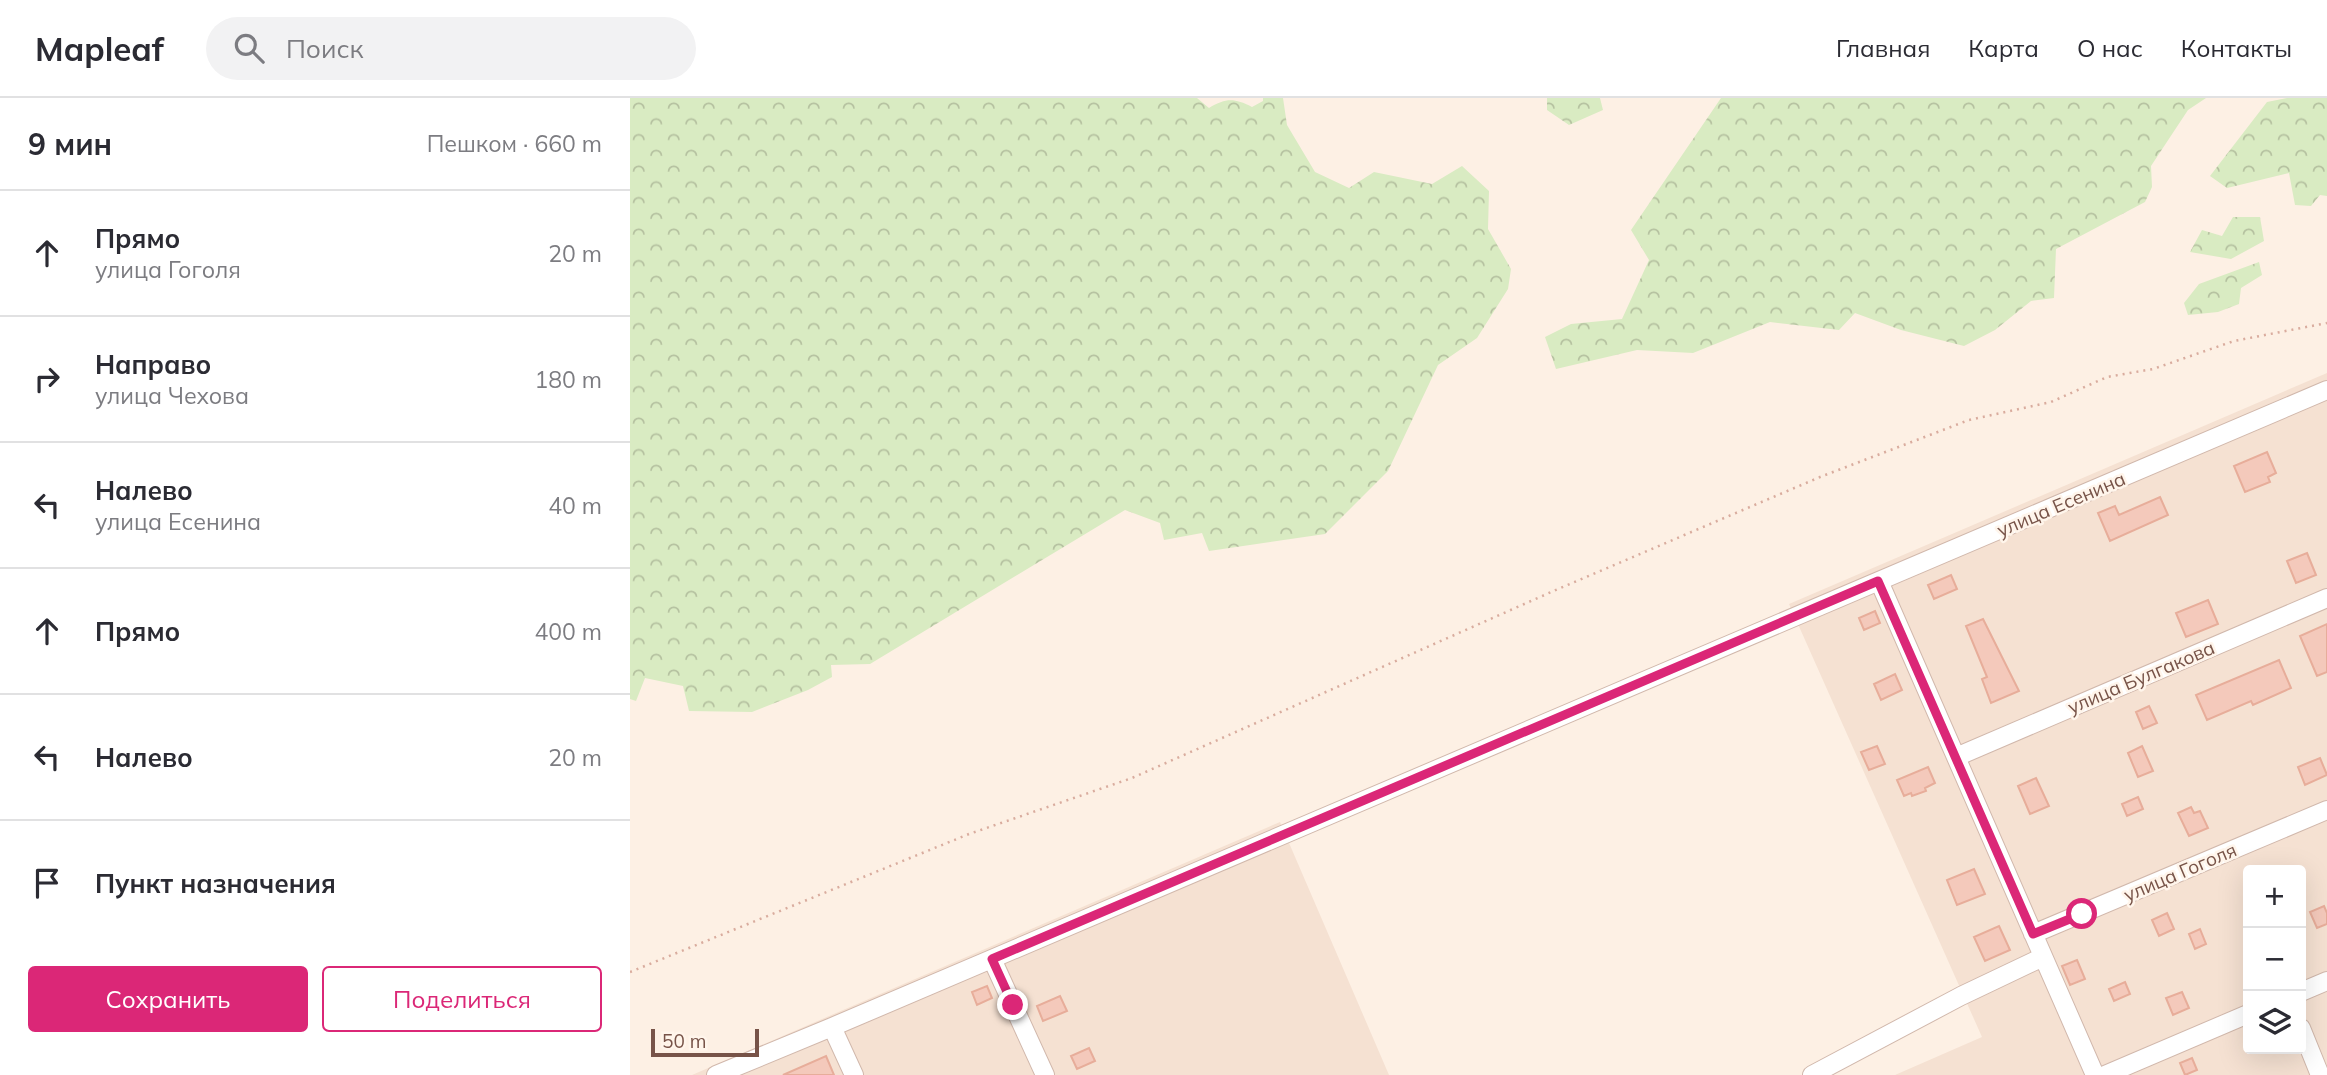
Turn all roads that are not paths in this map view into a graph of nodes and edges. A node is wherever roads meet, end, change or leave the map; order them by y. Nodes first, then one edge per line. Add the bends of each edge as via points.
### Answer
1 (2327, 390) edge
2 (1878, 581) junction
3 (2327, 598) edge
4 (1956, 757) junction
5 (2327, 810) edge
6 (2033, 934) junction
7 (2043, 957) junction
8 (992, 959) junction
9 (2327, 981) edge
10 (2303, 991) edge
11 (2243, 1016) edge
12 (832, 1027) junction
13 (2306, 1040) edge
14 (716, 1075) edge
15 (855, 1075) edge
16 (1045, 1075) edge
17 (1812, 1075) edge
18 (2095, 1075) edge
19 (2105, 1075) edge
20 (2320, 1075) edge

1 - 2 street, улица Есенина
2 - 4 street
2 - 8 street, улица Есенина
3 - 4 street, улица Булгакова
4 - 6 street
5 - 6 street, улица Гоголя
6 - 7 street
7 - 17 street
7 - 18 street
8 - 12 street, улица Есенина
8 - 16 street
9 - 10 street
11 - 19 street
12 - 14 street, улица Есенина
12 - 15 street
13 - 20 street

